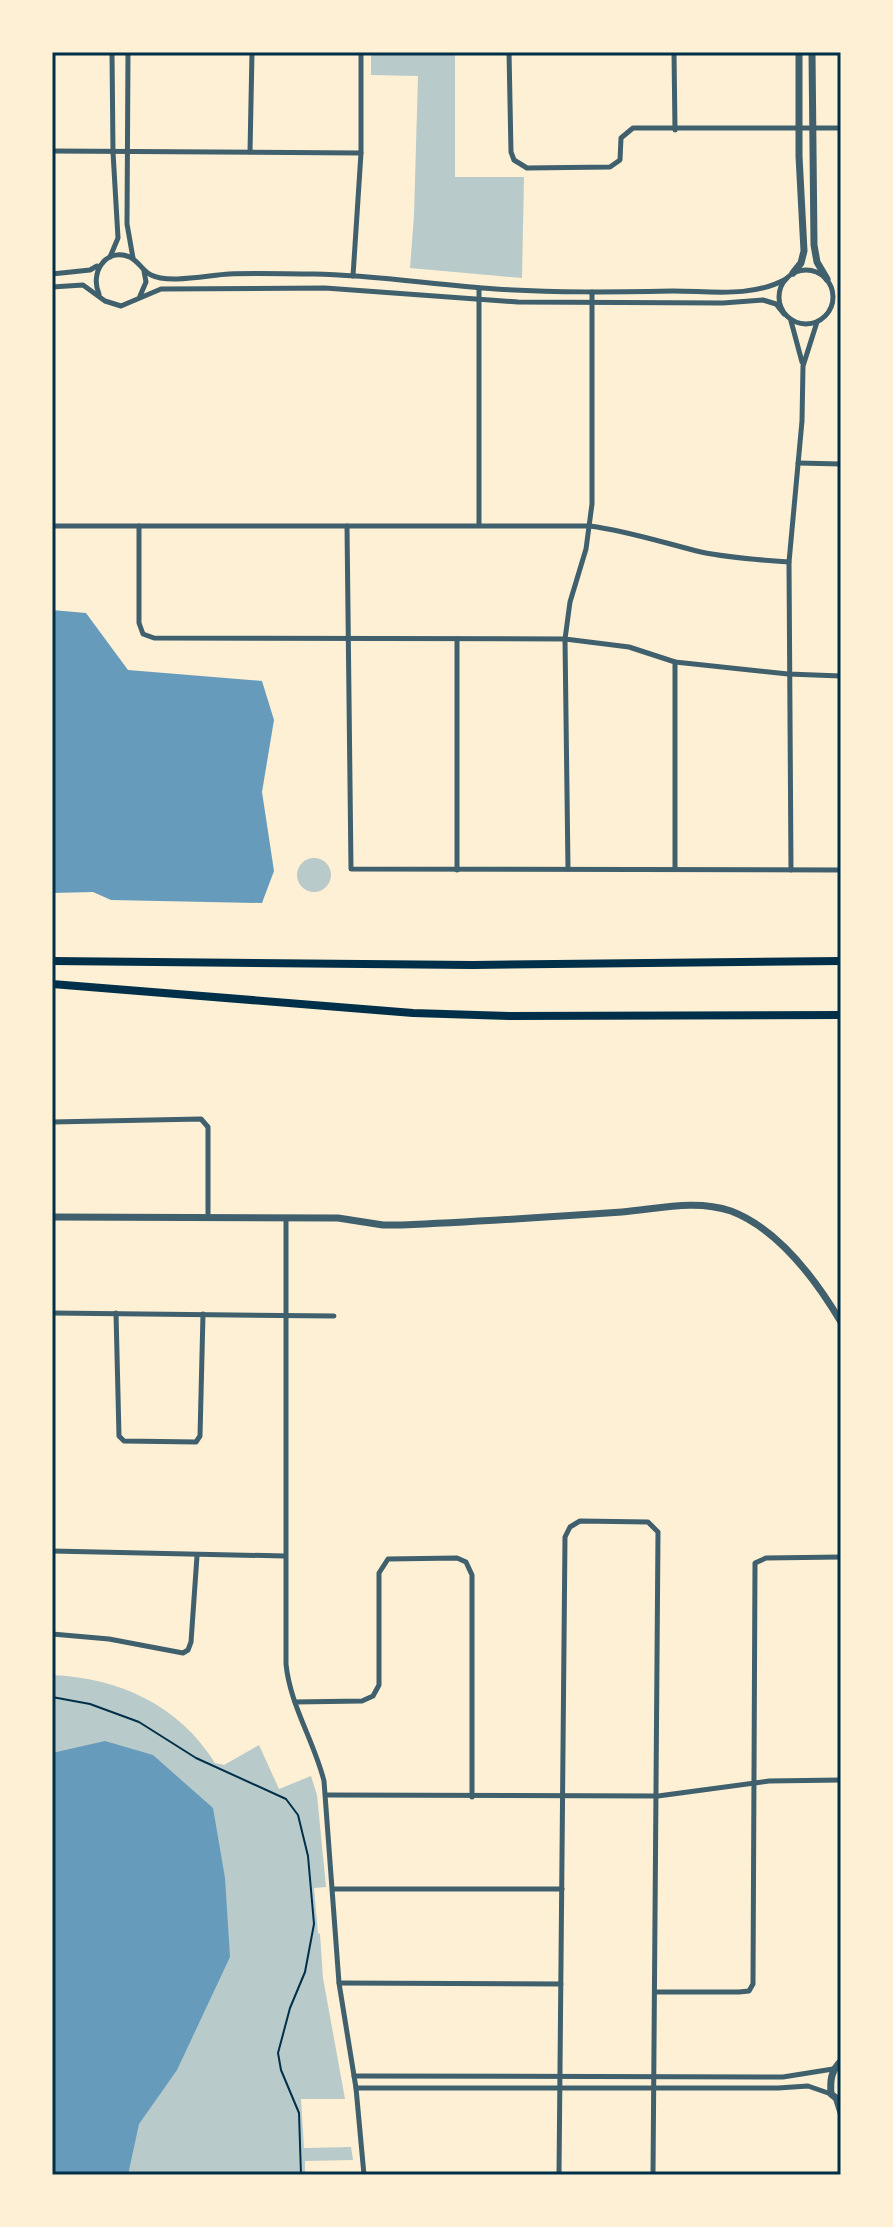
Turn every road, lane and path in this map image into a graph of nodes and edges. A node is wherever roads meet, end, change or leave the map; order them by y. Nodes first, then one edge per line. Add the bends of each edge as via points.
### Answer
1 (112, 52) edge
2 (128, 52) edge
3 (252, 52) edge
4 (361, 52) edge
5 (509, 52) edge
6 (674, 52) edge
7 (799, 52) edge
8 (812, 52) edge
9 (799, 128) junction
10 (812, 128) junction
11 (841, 128) edge
12 (675, 130) junction
13 (52, 151) edge
14 (113, 152) junction
15 (127, 152) junction
16 (250, 152) junction
17 (361, 153) junction
18 (110, 257) junction
19 (133, 259) junction
20 (102, 264) junction
21 (143, 268) junction
22 (793, 273) junction
23 (52, 274) edge
24 (353, 276) junction
25 (786, 279) junction
26 (827, 279) junction
27 (52, 287) edge
28 (479, 288) junction
29 (592, 292) junction
30 (99, 295) junction
31 (137, 300) junction
32 (479, 301) junction
33 (592, 303) junction
34 (784, 314) junction
35 (791, 320) junction
36 (817, 322) junction
37 (803, 366) junction
38 (798, 463) junction
39 (841, 464) edge
40 (479, 525) junction
41 (52, 526) edge
42 (139, 526) junction
43 (347, 526) junction
44 (590, 526) junction
45 (789, 562) junction
46 (349, 638) junction
47 (457, 639) junction
48 (565, 639) junction
49 (675, 662) junction
50 (788, 674) junction
51 (841, 676) edge
52 (568, 869) junction
53 (675, 869) junction
54 (457, 870) junction
55 (791, 870) junction
56 (841, 870) edge
57 (52, 961) edge
58 (841, 961) edge
59 (52, 984) edge
60 (841, 1015) edge
61 (52, 1122) edge
62 (52, 1217) edge
63 (208, 1218) junction
64 (286, 1218) junction
65 (52, 1313) edge
66 (116, 1313) junction
67 (203, 1314) junction
68 (286, 1315) junction
69 (334, 1316) dead end
70 (841, 1322) edge
71 (52, 1551) edge
72 (197, 1556) junction
73 (285, 1556) junction
74 (841, 1557) edge
75 (52, 1634) edge
76 (52, 1697) edge
77 (295, 1702) junction
78 (841, 1780) edge
79 (752, 1783) junction
80 (326, 1795) junction
81 (658, 1796) junction
82 (472, 1797) junction
83 (565, 1797) junction
84 (334, 1889) junction
85 (562, 1889) junction
86 (339, 1983) junction
87 (561, 1984) junction
88 (655, 1992) junction
89 (838, 2064) edge
90 (354, 2076) junction
91 (653, 2076) junction
92 (559, 2077) junction
93 (356, 2088) junction
94 (559, 2089) junction
95 (653, 2089) junction
96 (836, 2099) edge
97 (841, 2113) edge
98 (301, 2175) edge
99 (364, 2175) edge
100 (559, 2175) edge
101 (653, 2175) edge

1 - 14 street
2 - 15 street
3 - 16 street
4 - 17 street
5 - 12 street via 510,147 522,166 610,167 620,160 621,138 633,128
6 - 12 street
7 - 9 street
8 - 10 street
9 - 10 street
9 - 12 street
9 - 22 street via 804,251
10 - 11 street
10 - 26 street via 814,245
13 - 14 street
14 - 15 street
14 - 18 street via 118,238
15 - 16 street
15 - 19 street via 127,224
16 - 17 street
17 - 24 street
18 - 19 street
18 - 20 street
19 - 21 street
20 - 23 street
20 - 30 street via 95,275
21 - 24 street via 157,278 172,279 230,274
21 - 31 street via 146,282
22 - 25 street
22 - 26 street via 811,270
24 - 28 street
25 - 29 street via 744,291
25 - 34 street via 779,296
26 - 36 street via 832,306
27 - 30 street via 83,285
28 - 29 street
28 - 32 street
29 - 33 street
30 - 31 street via 113,305
31 - 32 street via 161,289 207,287 325,288
32 - 33 street
32 - 40 street
33 - 34 street via 763,300
33 - 44 street
34 - 35 street
35 - 36 street
35 - 37 street
36 - 37 street
37 - 38 street
38 - 39 street
38 - 45 street
40 - 43 street
40 - 44 street
41 - 42 street
42 - 43 street
42 - 46 street via 143,634
43 - 46 street
44 - 45 street via 713,554
44 - 48 street
45 - 50 street
46 - 47 street
46 - 54 street via 351,869
47 - 48 street
47 - 54 street
48 - 49 street via 629,647
48 - 52 street
49 - 50 street
49 - 53 street
50 - 51 street
50 - 55 street
52 - 53 street
52 - 54 street
53 - 55 street
55 - 56 street
57 - 58 main road
59 - 60 main road via 413,1013
61 - 63 street via 201,1119 208,1127
62 - 63 street
63 - 64 street
64 - 68 street
64 - 70 street via 402,1225 710,1206 752,1223 794,1257
65 - 66 street
66 - 67 street
66 - 67 street via 119,1436 124,1441 167,1442 196,1442 200,1436
67 - 68 street
68 - 69 street
68 - 73 street
71 - 72 street
72 - 73 street
72 - 75 street via 191,1642 183,1653
73 - 77 street via 286,1664
74 - 79 street via 766,1558 755,1563
76 - 98 path via 139,1722 196,1758 286,1799 298,1815 307,1846 314,1924 305,1972 278,2053 299,2113
77 - 80 street via 319,1761
77 - 82 street via 362,1701 373,1696 379,1685 379,1573 388,1559 466,1562 472,1575
78 - 79 street
79 - 81 street
79 - 88 street via 753,1984 749,1991 739,1992
80 - 82 street
80 - 84 street
81 - 83 street
81 - 83 street via 658,1532 643,1521 580,1521 565,1537
81 - 88 street
82 - 83 street
83 - 85 street
84 - 85 street
84 - 86 street
85 - 87 street
86 - 87 street
86 - 90 street
87 - 92 street
88 - 91 street
89 - 91 street via 783,2077
89 - 96 street via 830,2082
90 - 92 street
90 - 93 street
91 - 92 street
91 - 95 street
92 - 94 street
93 - 94 street
93 - 99 street
94 - 95 street
94 - 100 street
95 - 96 street via 808,2086
95 - 101 street
96 - 97 street

